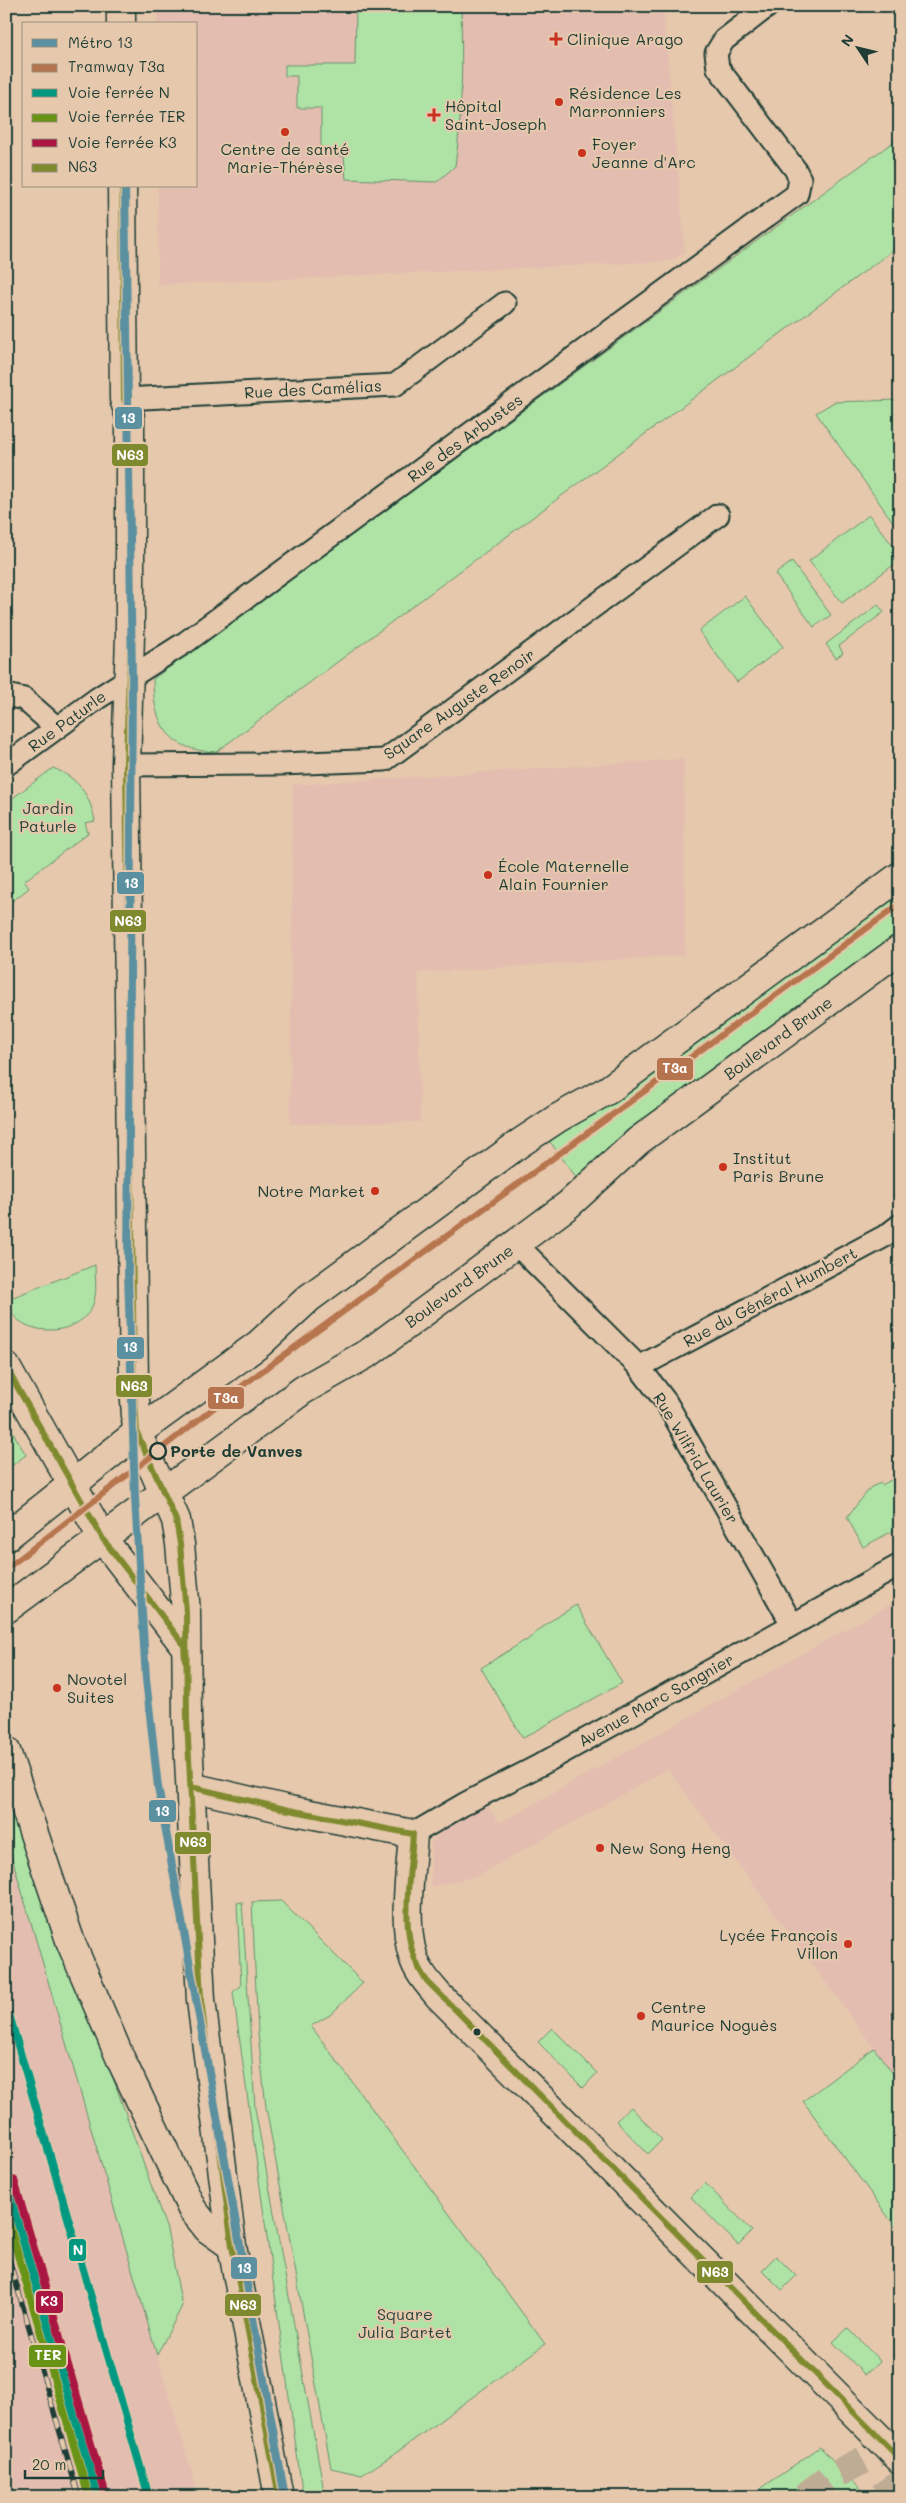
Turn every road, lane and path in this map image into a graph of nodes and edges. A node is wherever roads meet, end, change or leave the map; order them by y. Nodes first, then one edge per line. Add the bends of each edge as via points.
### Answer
1 (121, 6) edge
2 (768, 6) edge
3 (121, 22) edge
4 (122, 188) edge
5 (505, 303) dead end
6 (124, 399) junction
7 (718, 515) dead end
8 (130, 678) junction
9 (6, 696) edge
10 (57, 728) junction
11 (126, 765) junction
12 (6, 766) edge
13 (900, 876) edge
14 (900, 949) edge
15 (900, 1225) edge
16 (516, 1244) junction
17 (6, 1367) edge
18 (639, 1367) junction
19 (138, 1433) junction
20 (73, 1483) junction
21 (164, 1491) junction
22 (6, 1537) edge
23 (103, 1539) junction
24 (900, 1565) edge
25 (6, 1609) edge
26 (792, 1624) junction
27 (184, 1645) junction
28 (6, 1751) edge
29 (191, 1787) junction
30 (412, 1834) junction
31 (232, 2246) junction
32 (900, 2459) edge
33 (279, 2497) edge

1 - 3 main road
2 - 8 street, Rue des Arbustes via 724,40 716,53 718,68 795,169 800,179 797,194 186,642
4 - 6 main road
5 - 6 street, Rue des Camélias via 395,385
6 - 8 main road via 130,417
7 - 11 street, Square Auguste Renoir via 385,760
8 - 10 street, Rue Paturle
8 - 11 main road
9 - 10 street via 24,699
10 - 12 street, Rue Paturle
11 - 19 main road via 134,1384
13 - 19 main road via 608,1090 520,1143 309,1298 258,1344
14 - 16 main road, Boulevard Brune via 638,1141 568,1205
15 - 18 street, Rue du Général Humbert via 887,1235
16 - 18 street, Rue Wilfrid Laurier
16 - 21 main road, Boulevard Brune via 370,1352 303,1390
17 - 20 main road
18 - 26 street, Rue Wilfrid Laurier via 666,1402
19 - 20 main road
19 - 21 main road
20 - 22 main road
20 - 23 main road
21 - 23 main road, Boulevard Brune
21 - 27 main road via 176,1520 186,1612
23 - 25 main road, Boulevard Brune
23 - 27 main road
24 - 26 street, Avenue Marc Sangnier
26 - 30 street, Avenue Marc Sangnier
27 - 29 main road
28 - 31 main road via 71,1943 122,2062 192,2208 208,2229
29 - 30 main road
29 - 31 main road via 201,2000
30 - 32 main road via 408,1933 413,1958 424,1978
31 - 33 main road

